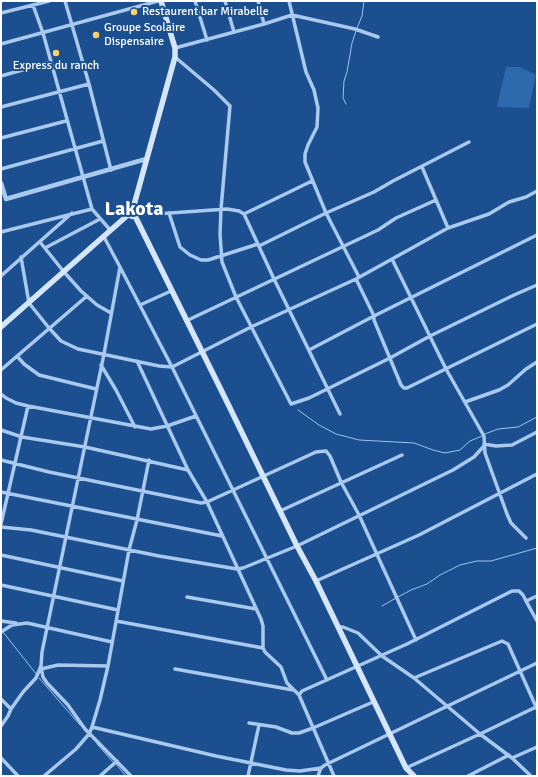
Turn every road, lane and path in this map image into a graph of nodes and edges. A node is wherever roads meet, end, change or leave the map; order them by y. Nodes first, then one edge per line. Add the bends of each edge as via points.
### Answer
1 (49, 1) edge
2 (65, 1) edge
3 (160, 1) edge
4 (195, 1) edge
5 (225, 1) edge
6 (258, 1) edge
7 (289, 1) edge
8 (33, 5) junction
9 (1, 14) edge
10 (292, 15) junction
11 (264, 24) junction
12 (72, 25) junction
13 (234, 32) junction
14 (43, 33) junction
15 (378, 37) dead end
16 (207, 40) junction
17 (1, 44) edge
18 (175, 48) junction
19 (175, 57) junction
20 (51, 62) junction
21 (1, 76) edge
22 (89, 84) junction
23 (59, 92) junction
24 (1, 107) edge
25 (66, 121) junction
26 (1, 138) edge
27 (103, 141) junction
28 (469, 142) dead end
29 (75, 149) junction
30 (146, 160) junction
31 (422, 167) junction
32 (1, 169) edge
33 (111, 170) junction
34 (82, 178) junction
35 (312, 181) junction
36 (1, 183) edge
37 (537, 191) edge
38 (3, 200) edge
39 (436, 200) junction
40 (134, 205) junction
41 (92, 208) junction
42 (220, 209) junction
43 (169, 213) junction
44 (326, 213) junction
45 (72, 214) junction
46 (134, 214) junction
47 (244, 214) junction
48 (100, 219) junction
49 (448, 228) junction
50 (110, 231) junction
51 (1, 232) edge
52 (104, 237) junction
53 (537, 237) edge
54 (40, 242) junction
55 (258, 245) junction
56 (343, 247) junction
57 (45, 248) junction
58 (221, 256) junction
59 (21, 257) junction
60 (392, 259) junction
61 (120, 267) junction
62 (64, 272) junction
63 (1, 275) edge
64 (358, 278) junction
65 (274, 279) junction
66 (537, 285) edge
67 (171, 290) junction
68 (87, 296) junction
69 (236, 297) junction
70 (410, 298) junction
71 (29, 303) junction
72 (140, 305) junction
73 (289, 309) junction
74 (110, 313) junction
75 (374, 316) junction
76 (186, 321) junction
77 (537, 324) edge
78 (1, 327) edge
79 (251, 327) junction
80 (49, 328) junction
81 (430, 336) junction
82 (309, 350) junction
83 (202, 352) junction
84 (104, 354) junction
85 (17, 356) junction
86 (390, 358) junction
87 (137, 361) junction
88 (537, 362) edge
89 (101, 365) junction
90 (172, 367) junction
91 (446, 369) junction
92 (1, 370) edge
93 (328, 387) junction
94 (96, 389) junction
95 (1, 394) edge
96 (465, 402) junction
97 (28, 406) junction
98 (340, 414) dead end
99 (196, 416) junction
100 (90, 418) junction
101 (167, 426) junction
102 (135, 427) junction
103 (1, 430) edge
104 (537, 432) edge
105 (22, 436) junction
106 (484, 445) junction
107 (85, 447) junction
108 (402, 455) dead end
109 (1, 460) edge
110 (148, 460) junction
111 (16, 464) junction
112 (188, 470) junction
113 (537, 474) edge
114 (263, 476) junction
115 (78, 477) junction
116 (341, 482) junction
117 (143, 490) junction
118 (232, 490) junction
119 (1, 492) edge
120 (8, 494) junction
121 (500, 494) junction
122 (207, 502) junction
123 (72, 506) junction
124 (280, 511) junction
125 (359, 515) junction
126 (137, 520) junction
127 (1, 524) edge
128 (1, 527) edge
129 (66, 536) junction
130 (222, 536) junction
131 (526, 538) dead end
132 (296, 546) junction
133 (129, 550) junction
134 (376, 554) junction
135 (1, 555) edge
136 (266, 559) junction
137 (60, 566) junction
138 (237, 569) junction
139 (123, 581) junction
140 (316, 581) junction
141 (1, 585) edge
142 (54, 596) junction
143 (537, 596) edge
144 (187, 597) dead end
145 (526, 601) junction
146 (256, 609) junction
147 (118, 610) junction
148 (1, 621) edge
149 (116, 621) junction
150 (537, 621) edge
151 (19, 623) junction
152 (337, 627) junction
153 (48, 628) junction
154 (1, 632) edge
155 (416, 640) junction
156 (112, 642) junction
157 (263, 648) junction
158 (382, 656) junction
159 (537, 663) edge
160 (108, 666) junction
161 (41, 668) junction
162 (356, 668) junction
163 (175, 669) dead end
164 (519, 672) junction
165 (414, 678) junction
166 (327, 680) junction
167 (293, 690) junction
168 (299, 695) junction
169 (1, 699) edge
170 (374, 702) junction
171 (448, 706) junction
172 (536, 708) edge
173 (10, 709) junction
174 (249, 723) dead end
175 (259, 725) junction
176 (1, 726) edge
177 (92, 727) junction
178 (313, 728) junction
179 (89, 734) junction
180 (480, 734) junction
181 (390, 735) junction
182 (537, 747) edge
183 (509, 755) junction
184 (1, 758) edge
185 (512, 758) junction
186 (118, 761) junction
187 (251, 763) junction
188 (328, 764) junction
189 (321, 768) junction
190 (406, 768) junction
191 (18, 776) edge
192 (44, 776) edge
193 (100, 776) edge
194 (131, 776) edge
195 (248, 776) edge
196 (318, 776) edge
197 (334, 776) edge
198 (414, 776) edge
199 (468, 776) edge
200 (531, 776) edge

1 - 8 street
2 - 12 street
3 - 12 street
3 - 18 main road
4 - 16 street
5 - 13 street
6 - 11 street
7 - 10 street
8 - 9 street
8 - 14 street
10 - 11 street
10 - 15 street via 355,29
10 - 35 street via 318,108 316,127 305,154 305,162
11 - 13 street
12 - 14 street
12 - 22 street
13 - 16 street
14 - 17 street
14 - 20 street
16 - 18 street
18 - 19 main road
19 - 30 main road
19 - 42 street via 230,106
20 - 21 street
20 - 23 street
22 - 23 street
22 - 27 street
23 - 24 street
23 - 25 street
25 - 26 street
25 - 29 street
27 - 29 street
27 - 33 street
28 - 31 street
29 - 32 street
29 - 34 street
30 - 33 street
30 - 40 main road
31 - 39 street
31 - 44 street
33 - 34 street
34 - 38 street
34 - 41 street
35 - 44 street
35 - 47 street
36 - 38 street
37 - 49 street via 509,202 489,214
39 - 49 street
39 - 56 street
40 - 46 main road via 138,207
40 - 46 main road via 128,208
41 - 45 street
41 - 48 street
42 - 43 street
42 - 47 street
42 - 58 street
43 - 46 street
43 - 58 street via 180,247 184,251 201,260
44 - 55 street
44 - 56 street
45 - 51 street
45 - 54 street
46 - 50 main road
46 - 67 main road
47 - 55 street
48 - 50 street
48 - 57 street
49 - 60 street
50 - 52 main road
52 - 61 street
52 - 62 main road
53 - 70 street
54 - 57 street
54 - 59 street
55 - 58 street
55 - 65 street
56 - 64 street
56 - 65 street
57 - 62 street
58 - 69 street
59 - 63 street
59 - 71 street
60 - 64 street
60 - 70 street
61 - 72 street
61 - 74 street
62 - 68 street
62 - 71 main road
64 - 73 street
64 - 75 street
65 - 69 street
65 - 73 street
66 - 81 street
67 - 72 street
67 - 76 main road
68 - 74 street
68 - 80 street
69 - 76 street
69 - 79 street
70 - 75 street
70 - 81 street
71 - 78 main road
71 - 80 street
72 - 90 street
73 - 79 street
73 - 82 street
74 - 84 street
75 - 82 street
75 - 86 street
76 - 83 main road
77 - 91 street
79 - 83 street
79 - 93 street via 290,403 300,402
80 - 84 street via 61,341 69,345
80 - 85 street
81 - 86 street
81 - 91 street
82 - 93 street
83 - 90 street
83 - 114 main road
84 - 87 street
84 - 89 street
85 - 92 street
85 - 94 street via 39,376
86 - 91 street via 404,388
86 - 93 street
87 - 90 street
87 - 101 street
88 - 96 street via 499,390
89 - 94 street
89 - 102 street
90 - 99 street
91 - 96 street
93 - 98 street
94 - 100 street
95 - 97 street via 11,401
96 - 106 street via 484,436
97 - 100 street
97 - 105 street
99 - 101 street
99 - 118 street
100 - 102 street
100 - 107 street
101 - 102 street via 151,429
101 - 112 street
103 - 105 street
104 - 106 street via 512,445
105 - 107 street
105 - 111 street
106 - 121 street
106 - 125 street via 474,457 453,470
107 - 110 street
107 - 115 street
108 - 116 street
109 - 111 street
110 - 112 street
110 - 117 street
111 - 115 street
111 - 120 street
112 - 122 street
113 - 121 street
114 - 116 street via 324,450 328,452
114 - 118 street
114 - 124 main road
115 - 117 street
115 - 123 street
116 - 124 street
116 - 125 street
117 - 122 street via 196,502
117 - 126 street
118 - 122 street
118 - 136 street
119 - 120 street
120 - 123 street
120 - 127 street
121 - 131 street via 511,522
121 - 134 street
122 - 130 street
123 - 126 street
123 - 129 street
124 - 132 main road
125 - 132 street
125 - 134 street
126 - 130 street
126 - 133 street
128 - 129 street
129 - 133 street
129 - 137 street
130 - 138 street
132 - 136 street
132 - 140 main road
133 - 138 street
133 - 139 street
134 - 140 street
134 - 155 street
135 - 137 street
136 - 138 street
136 - 166 street
137 - 139 street
137 - 142 street
138 - 146 street
139 - 147 street
140 - 152 main road
141 - 142 street
142 - 147 street
142 - 153 street
143 - 145 street
144 - 146 street
145 - 150 street
145 - 155 street via 519,591 512,592
146 - 157 street via 263,626
147 - 149 street
148 - 151 street
149 - 156 street
149 - 157 street
151 - 153 street
151 - 154 street
152 - 158 street via 358,633
152 - 162 main road
153 - 156 street
153 - 161 street
155 - 158 street
156 - 160 street
157 - 167 street via 280,667
158 - 162 street
158 - 165 street
159 - 164 street
160 - 161 street via 58,665
160 - 177 street
161 - 173 street via 36,678
161 - 179 street via 47,683 68,705
162 - 166 street
162 - 170 main road
163 - 167 street
164 - 165 street via 508,644 502,641
164 - 171 street
164 - 172 street
165 - 171 street
166 - 168 street via 302,691
167 - 168 street
168 - 178 street
169 - 173 street
170 - 178 street
170 - 181 main road
171 - 180 street
171 - 181 street
172 - 180 street
173 - 176 street
174 - 175 street
175 - 178 street via 276,727 292,733
175 - 187 street
177 - 179 street
177 - 187 street
178 - 188 street
179 - 186 street
179 - 192 street via 76,749
180 - 183 street
180 - 190 street
181 - 188 street
181 - 190 main road
182 - 185 street
183 - 185 street
183 - 199 street
184 - 191 street
185 - 200 street
186 - 193 street
186 - 194 street
187 - 189 street via 292,770
187 - 195 street
188 - 189 street
188 - 197 street
189 - 196 street
190 - 198 main road

